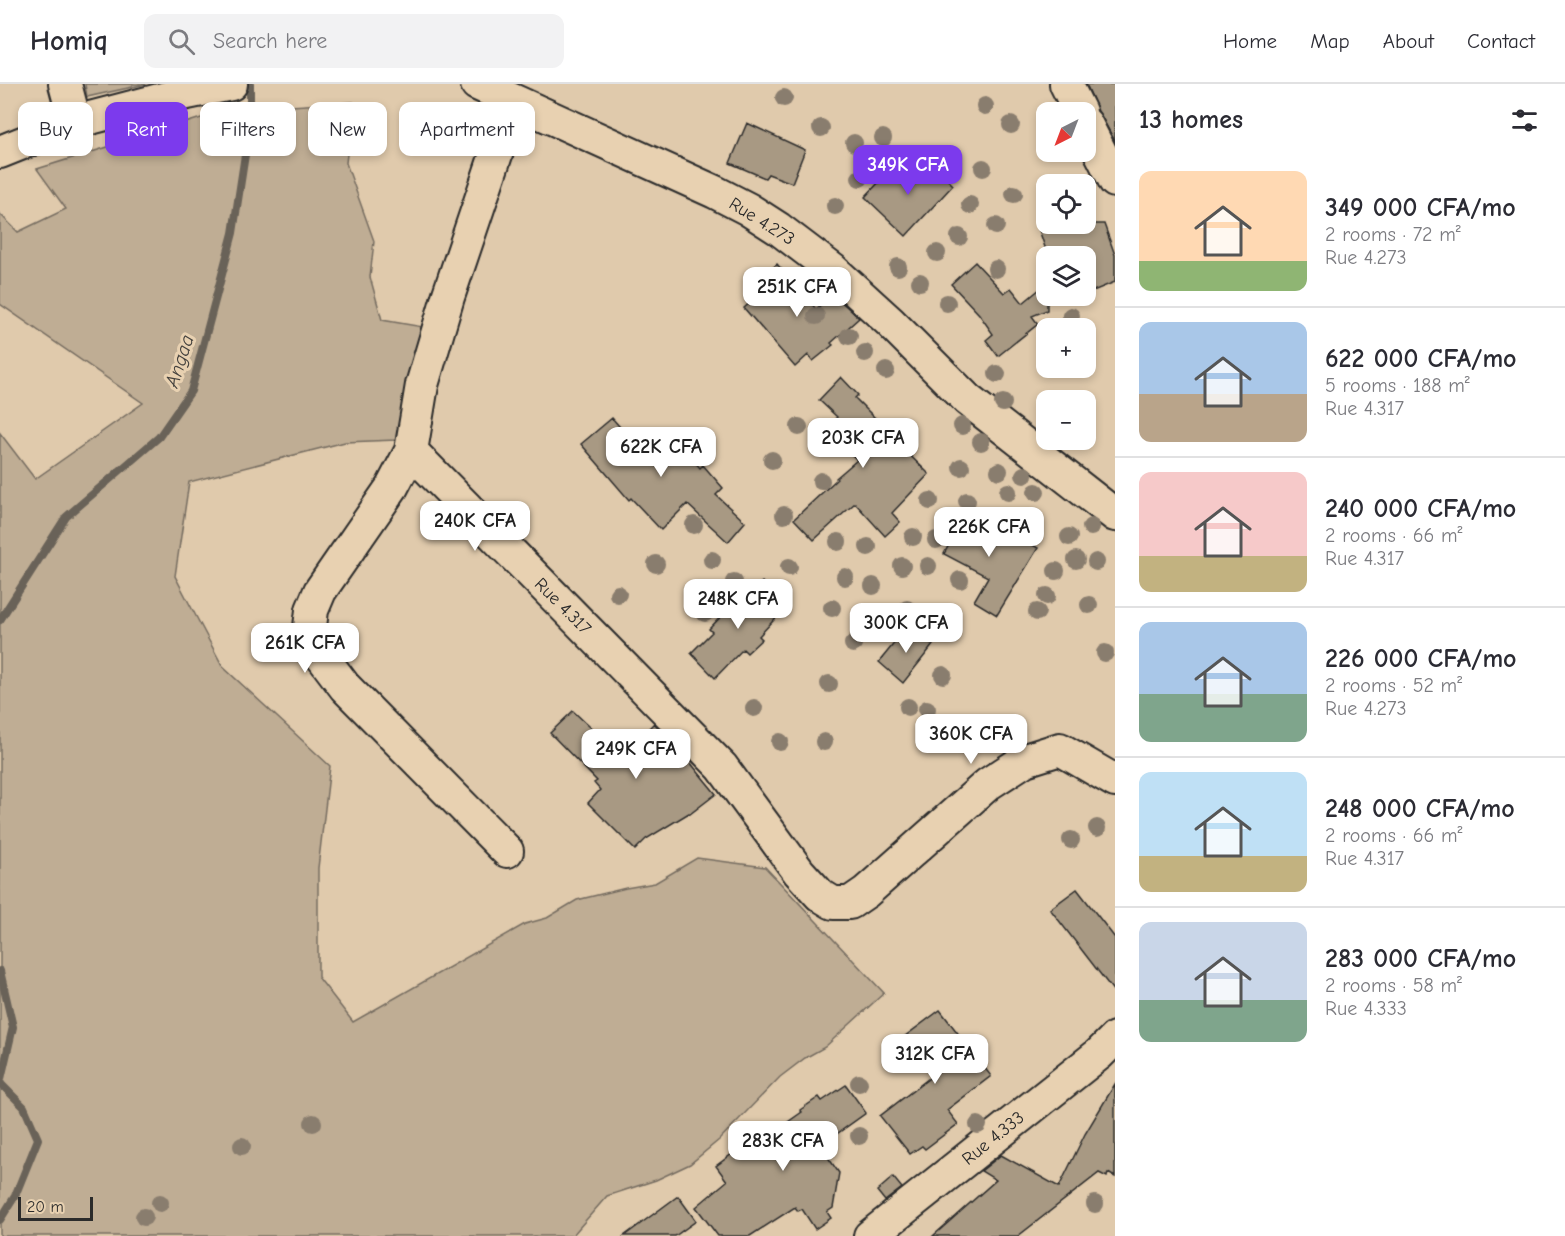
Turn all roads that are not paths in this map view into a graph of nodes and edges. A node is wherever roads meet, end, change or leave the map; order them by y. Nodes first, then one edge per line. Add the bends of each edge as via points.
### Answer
1 (65, 84) edge
2 (231, 84) edge
3 (477, 84) edge
4 (1066, 84) edge
5 (514, 101) junction
6 (70, 102) edge
7 (1075, 102) edge
8 (93, 117) edge
9 (1096, 144) edge
10 (18, 145) edge
11 (0, 152) edge
12 (1115, 182) edge
13 (411, 451) junction
14 (1115, 516) edge
15 (1115, 781) edge
16 (507, 851) dead end
17 (1115, 1038) edge
18 (870, 1236) edge

1 - 6 street
2 - 8 street
3 - 5 street, Rue 4.273
4 - 7 street
5 - 13 street via 422,385
5 - 14 street, Rue 4.273 via 715,192 779,229 833,270 968,400
9 - 12 street
10 - 11 street
13 - 15 street, Rue 4.317 via 722,767 799,872 833,903 850,903 866,892 988,784 1025,760 1060,749
13 - 16 street via 392,488 320,591 310,627 314,646 345,687
17 - 18 street, Rue 4.333

